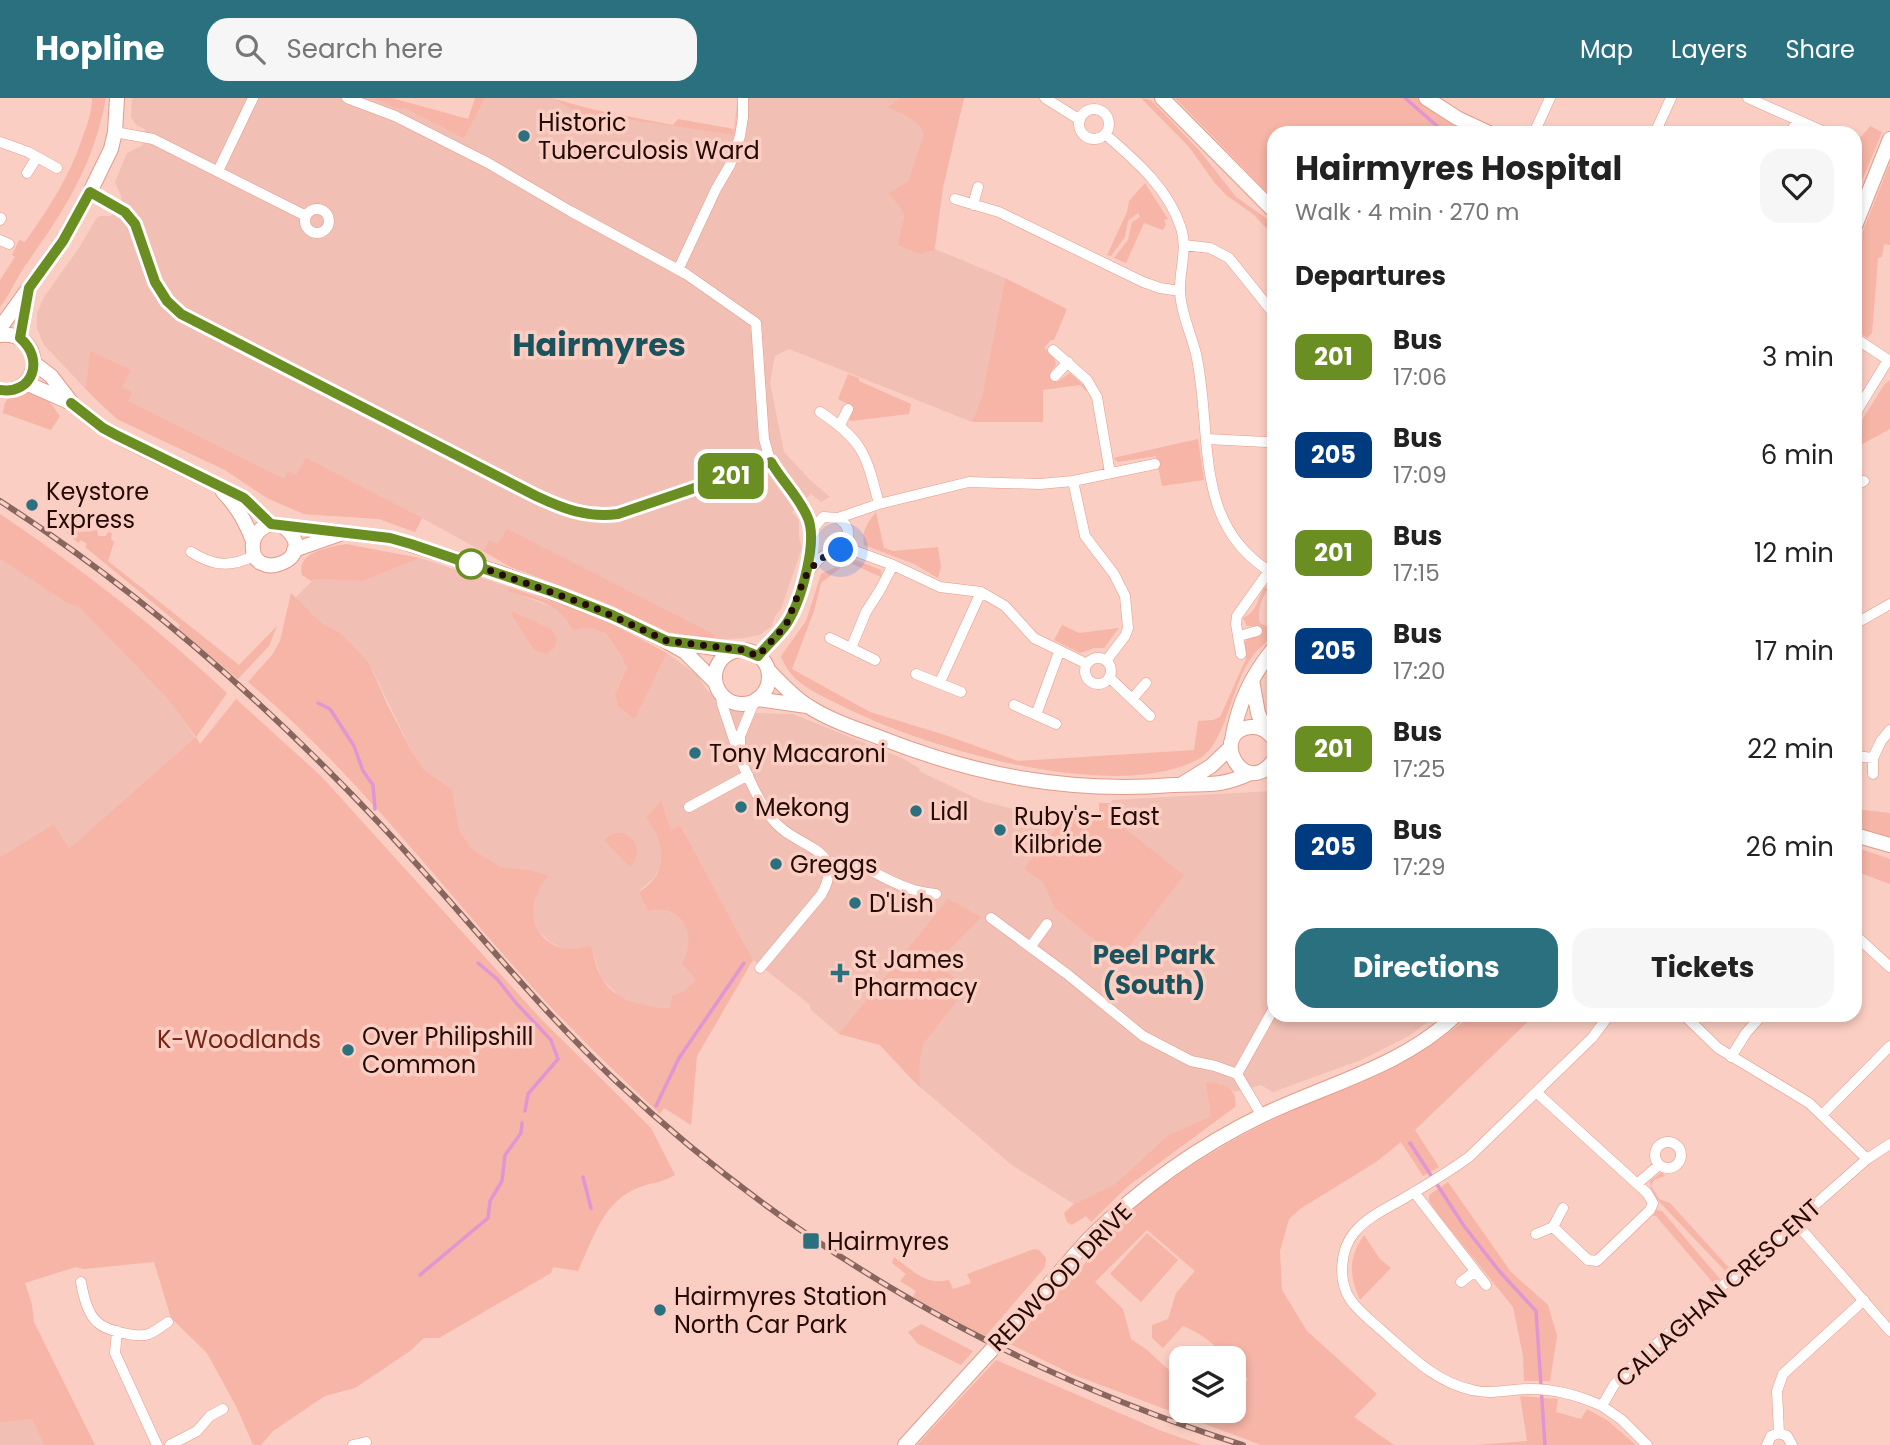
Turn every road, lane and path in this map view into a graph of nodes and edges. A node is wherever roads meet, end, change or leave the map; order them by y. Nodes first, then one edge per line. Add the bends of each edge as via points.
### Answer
1 (117, 98) edge
2 (253, 98) edge
3 (346, 98) edge
4 (743, 98) edge
5 (1045, 98) edge
6 (1162, 98) edge
7 (1426, 98) edge
8 (1550, 98) edge
9 (1671, 98) edge
10 (1748, 98) edge
11 (1080, 120) junction
12 (1797, 120) junction
13 (1474, 126) edge
14 (1537, 126) edge
15 (1658, 126) edge
16 (1794, 126) edge
17 (1810, 126) edge
18 (115, 132) junction
19 (1105, 134) junction
20 (1890, 139) edge
21 (0, 142) edge
22 (37, 157) junction
23 (57, 168) dead end
24 (218, 172) junction
25 (27, 173) dead end
26 (978, 187) dead end
27 (90, 192) junction
28 (955, 199) dead end
29 (1267, 204) edge
30 (973, 205) junction
31 (1862, 209) edge
32 (306, 216) dead end
33 (1184, 245) junction
34 (678, 270) junction
35 (29, 288) junction
36 (1180, 291) junction
37 (1267, 305) edge
38 (0, 328) edge
39 (0, 335) edge
40 (20, 338) junction
41 (1862, 343) edge
42 (1054, 349) dead end
43 (1889, 360) edge
44 (1068, 362) junction
45 (34, 363) junction
46 (1055, 376) dead end
47 (26, 383) junction
48 (0, 390) edge
49 (71, 403) junction
50 (1862, 403) edge
51 (848, 409) dead end
52 (820, 412) dead end
53 (840, 425) junction
54 (1207, 439) junction
55 (1267, 442) edge
56 (771, 462) junction
57 (1155, 464) dead end
58 (1110, 472) junction
59 (212, 481) junction
60 (1073, 481) junction
61 (799, 501) junction
62 (879, 504) junction
63 (866, 508) junction
64 (824, 517) junction
65 (838, 518) junction
66 (278, 525) junction
67 (812, 530) junction
68 (341, 534) junction
69 (849, 534) junction
70 (813, 541) junction
71 (254, 548) junction
72 (841, 550) junction
73 (294, 551) junction
74 (191, 552) dead end
75 (829, 553) junction
76 (867, 555) junction
77 (893, 565) junction
78 (1267, 570) edge
79 (805, 577) junction
80 (1267, 578) edge
81 (981, 592) junction
82 (1890, 604) edge
83 (1862, 620) edge
84 (1257, 631) dead end
85 (1239, 636) junction
86 (830, 638) dead end
87 (667, 641) junction
88 (851, 648) junction
89 (735, 651) junction
90 (1059, 652) junction
91 (1241, 654) dead end
92 (758, 656) junction
93 (1267, 658) edge
94 (875, 660) dead end
95 (1106, 661) junction
96 (1087, 664) junction
97 (768, 670) junction
98 (916, 674) dead end
99 (1110, 678) junction
100 (1252, 680) junction
101 (940, 682) junction
102 (1146, 683) dead end
103 (718, 689) junction
104 (961, 692) dead end
105 (1132, 699) junction
106 (756, 700) junction
107 (1014, 705) dead end
108 (808, 706) junction
109 (1036, 715) junction
110 (1150, 716) dead end
111 (1056, 724) dead end
112 (1267, 728) edge
113 (1890, 730) edge
114 (1267, 732) edge
115 (1231, 745) junction
116 (1862, 757) edge
117 (740, 758) junction
118 (1874, 758) junction
119 (1267, 767) edge
120 (1251, 773) junction
121 (1873, 774) dead end
122 (748, 775) junction
123 (1181, 785) junction
124 (689, 807) dead end
125 (1862, 837) edge
126 (1890, 845) edge
127 (828, 863) junction
128 (936, 894) dead end
129 (992, 918) dead end
130 (1047, 924) dead end
131 (1862, 941) edge
132 (1031, 946) junction
133 (1890, 967) edge
134 (760, 968) dead end
135 (1267, 1021) edge
136 (1449, 1022) edge
137 (1603, 1022) edge
138 (1691, 1022) edge
139 (1756, 1022) edge
140 (1890, 1046) edge
141 (1731, 1057) junction
142 (1237, 1074) junction
143 (1536, 1091) junction
144 (1823, 1114) junction
145 (1262, 1116) junction
146 (1890, 1144) edge
147 (1867, 1159) junction
148 (1659, 1165) dead end
149 (1637, 1184) junction
150 (1414, 1192) junction
151 (1563, 1208) dead end
152 (1795, 1223) junction
153 (1553, 1227) junction
154 (1536, 1234) dead end
155 (1474, 1272) junction
156 (81, 1282) dead end
157 (1461, 1282) dead end
158 (1486, 1285) dead end
159 (1864, 1300) junction
160 (168, 1322) dead end
161 (117, 1331) junction
162 (1890, 1331) edge
163 (1602, 1406) junction
164 (223, 1409) dead end
165 (1779, 1433) junction
166 (366, 1442) dead end
167 (157, 1445) edge
168 (170, 1445) edge
169 (353, 1445) edge
170 (905, 1445) edge
171 (1647, 1445) edge
172 (1767, 1445) edge
173 (1792, 1445) edge

1 - 18 main road
2 - 24 street
3 - 34 street via 445,140
4 - 34 street via 740,136 730,165
5 - 11 street
6 - 29 main road
7 - 13 main road
8 - 14 street
9 - 15 street
10 - 12 street
11 - 19 street via 1086,137 1096,139
11 - 19 street via 1090,110 1103,113 1109,125
12 - 16 street
12 - 17 street
18 - 24 street via 153,139
18 - 27 main road
19 - 33 street via 1160,189 1177,218
20 - 31 main road
21 - 22 street
22 - 23 street
22 - 25 street
24 - 32 street
26 - 30 street
27 - 35 main road
27 - 56 street via 125,212 135,224 155,282 181,314 568,511 618,514
28 - 30 street
30 - 36 street via 999,212 1143,282
33 - 36 street
33 - 37 street via 1210,248 1229,258
34 - 56 street via 755,323 764,439
35 - 38 main road
35 - 40 main road
36 - 54 street via 1196,353
39 - 40 main road
40 - 45 main road
41 - 43 street
42 - 44 street
43 - 50 street
44 - 46 street
44 - 58 street via 1097,397
45 - 47 main road
45 - 49 main road via 51,376
47 - 48 main road
47 - 49 main road
49 - 59 main road via 103,428
51 - 53 street
52 - 53 street
53 - 62 street via 867,460
54 - 55 street
54 - 78 street via 1222,520 1239,546
56 - 61 street
57 - 58 street
58 - 60 street
59 - 66 main road via 244,498
59 - 71 main road via 245,520
60 - 62 street via 969,482
60 - 95 street via 1085,536 1125,596 1128,628
61 - 64 street
61 - 67 street
62 - 63 street
63 - 65 street
63 - 69 street
64 - 65 street
64 - 67 street
65 - 69 street
66 - 68 main road
66 - 71 main road via 259,530
66 - 73 main road via 293,537
67 - 70 street
68 - 73 main road
68 - 87 main road via 390,538 500,573
69 - 72 street
69 - 76 street
70 - 75 street
70 - 79 street
71 - 73 main road via 264,564 277,566
71 - 74 street via 233,564 217,565
72 - 75 street
72 - 76 street
75 - 79 street
76 - 77 street
77 - 81 street via 940,587
77 - 88 street
79 - 92 street via 786,625
80 - 85 street via 1237,616
81 - 90 street via 1005,606 1034,638
81 - 101 street
82 - 83 street
84 - 85 street
85 - 91 street
86 - 88 street
87 - 89 main road
87 - 103 main road via 685,652
88 - 94 street
89 - 92 main road
89 - 103 main road via 717,667
90 - 96 street
90 - 109 street
92 - 97 main road
93 - 100 main road
95 - 96 street via 1095,658
95 - 99 street
96 - 99 street via 1085,675 1090,682 1103,684
97 - 106 main road via 767,688
97 - 108 main road
98 - 101 street
99 - 105 street
100 - 112 main road via 1258,713
100 - 115 main road via 1237,714
101 - 104 street
102 - 105 street
103 - 106 main road via 736,704
103 - 117 street
105 - 110 street
106 - 108 main road
106 - 117 street via 740,736
107 - 109 street
108 - 123 main road via 930,757 996,775 1073,787
109 - 111 street
113 - 118 street
114 - 115 main road via 1246,728
115 - 120 main road via 1234,762
115 - 123 main road via 1211,766
116 - 118 street
117 - 122 street
118 - 121 street
119 - 120 main road
120 - 123 main road via 1211,785
122 - 124 street
122 - 127 street via 774,822
125 - 126 main road
127 - 128 street via 860,865 912,890
127 - 134 street via 827,885 821,895
129 - 132 street
130 - 132 street
131 - 133 street
132 - 142 street via 1143,1036 1191,1061
135 - 142 street
136 - 145 main road, REDWOOD DRIVE via 1390,1061
137 - 143 street, CALLAGHAN CRESCENT
138 - 141 street
139 - 141 street
140 - 144 street
141 - 144 street
142 - 145 street
143 - 149 street
143 - 150 street, CALLAGHAN CRESCENT via 1469,1157
144 - 147 street
145 - 170 main road, REDWOOD DRIVE, bridge via 1196,1152 1149,1186 1089,1240
146 - 147 street, CALLAGHAN CRESCENT
147 - 152 street, CALLAGHAN CRESCENT
148 - 149 street
149 - 153 street via 1651,1198 1650,1210 1597,1262 1588,1260
150 - 155 street
150 - 163 street, CALLAGHAN CRESCENT via 1375,1215 1350,1238 1342,1264 1350,1300 1427,1371 1466,1389 1488,1393 1555,1390
151 - 153 street
152 - 159 street
152 - 163 street, CALLAGHAN CRESCENT via 1620,1377
153 - 154 street
155 - 157 street
155 - 158 street
156 - 161 street via 83,1297 97,1323
159 - 162 street
159 - 165 street via 1783,1374 1777,1391
160 - 161 street via 139,1336
161 - 167 street via 115,1353
163 - 171 street
164 - 168 street via 197,1431
165 - 172 street via 1771,1436
165 - 173 street
166 - 169 street

